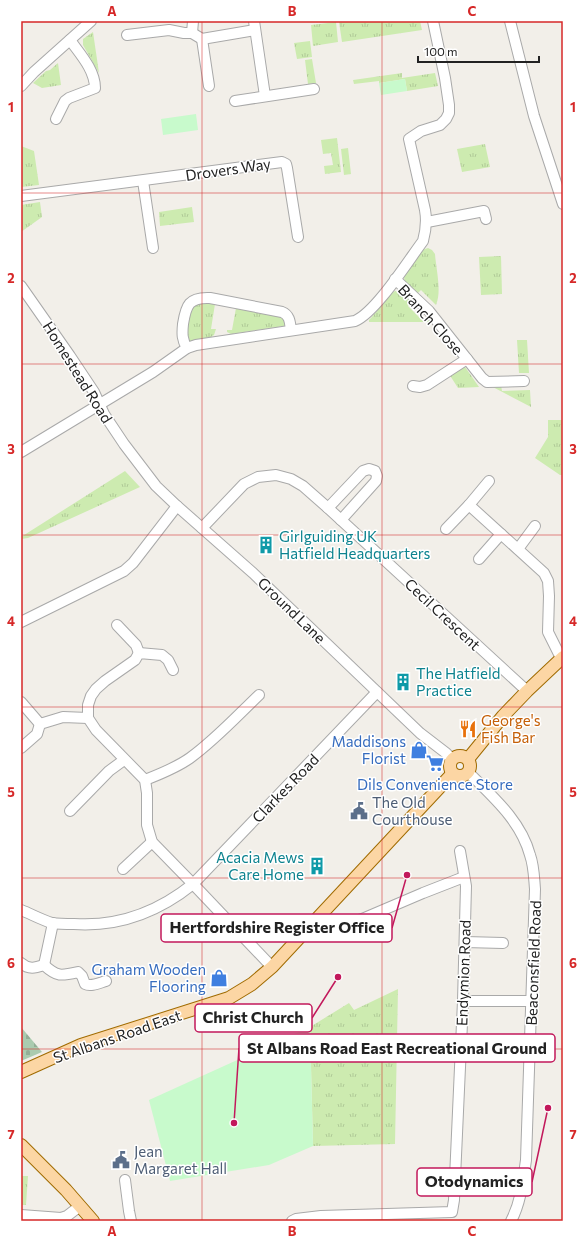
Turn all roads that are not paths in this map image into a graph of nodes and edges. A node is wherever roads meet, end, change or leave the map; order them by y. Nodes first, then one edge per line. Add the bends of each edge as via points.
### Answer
1 (91, 21) edge
2 (193, 21) edge
3 (433, 21) edge
4 (510, 21) edge
5 (255, 26) edge
6 (192, 33) junction
7 (127, 35) dead end
8 (202, 39) junction
9 (70, 40) junction
10 (21, 86) edge
11 (208, 86) dead end
12 (314, 89) dead end
13 (264, 96) junction
14 (235, 101) dead end
15 (56, 119) dead end
16 (143, 181) junction
17 (21, 196) edge
18 (563, 204) edge
19 (486, 219) dead end
20 (427, 222) junction
21 (298, 237) dead end
22 (153, 248) dead end
23 (395, 279) junction
24 (21, 286) edge
25 (291, 330) junction
26 (187, 348) junction
27 (467, 359) junction
28 (524, 381) dead end
29 (413, 386) dead end
30 (100, 405) junction
31 (21, 452) edge
32 (134, 459) joint
33 (489, 481) dead end
34 (469, 505) junction
35 (177, 506) junction
36 (328, 508) junction
37 (341, 520) junction
38 (535, 526) dead end
39 (202, 528) junction
40 (446, 529) dead end
41 (501, 534) junction
42 (518, 549) junction
43 (479, 559) dead end
44 (21, 622) edge
45 (117, 625) dead end
46 (139, 653) junction
47 (562, 658) edge
48 (173, 670) dead end
49 (527, 691) junction
50 (377, 692) junction
51 (259, 695) dead end
52 (21, 702) edge
53 (88, 718) junction
54 (40, 724) junction
55 (21, 748) edge
56 (452, 759) junction
57 (468, 759) junction
58 (124, 760) junction
59 (468, 772) junction
60 (452, 774) junction
61 (145, 780) junction
62 (70, 811) dead end
63 (152, 842) junction
64 (460, 851) dead end
65 (123, 869) dead end
66 (464, 877) junction
67 (192, 884) junction
68 (21, 910) edge
69 (53, 923) junction
70 (304, 932) junction
71 (465, 942) junction
72 (503, 943) dead end
73 (21, 963) edge
74 (44, 965) junction
75 (272, 967) junction
76 (106, 981) dead end
77 (463, 1001) junction
78 (531, 1001) junction
79 (22, 1073) edge
80 (21, 1145) edge
81 (21, 1157) edge
82 (37, 1160) junction
83 (125, 1180) dead end
84 (80, 1206) junction
85 (21, 1215) edge
86 (93, 1221) edge
87 (131, 1221) edge
88 (292, 1221) edge
89 (511, 1221) edge

1 - 9 street
2 - 6 street
3 - 20 street via 442,61 449,113 440,125 421,131 409,139
4 - 18 street via 534,116
5 - 8 street
5 - 13 street
6 - 7 street via 169,30
6 - 8 street
8 - 11 street
9 - 10 street
9 - 15 street via 90,68 96,88 65,101
12 - 13 street
13 - 14 street
16 - 17 street, Drovers Way
16 - 21 street, Drovers Way via 282,162 287,168
16 - 22 street
19 - 20 street via 484,211
20 - 23 street via 423,241
23 - 25 street via 361,319
23 - 27 street, Branch Close via 429,312
24 - 30 street, Homestead Road via 94,392
25 - 26 street
25 - 26 street via 289,317 282,312 202,298 194,300 185,310 182,334
26 - 30 street
27 - 28 street, Branch Close via 487,382
27 - 29 street, Branch Close via 427,385
30 - 31 street
30 - 32 street, Homestead Road
32 - 35 street, Ground Lane
33 - 34 street
34 - 40 street
34 - 41 street
35 - 39 street, Ground Lane
35 - 44 street via 124,571
36 - 37 street, Cecil Crescent
36 - 37 street via 363,471 375,471 376,482
36 - 39 street, Cecil Crescent via 291,478 276,475 258,477 244,484
37 - 49 street, Cecil Crescent
38 - 42 street
39 - 50 street, Ground Lane via 253,573
41 - 42 street
41 - 43 street
42 - 47 street via 544,572 548,581 548,632
45 - 46 street via 136,645
46 - 48 street via 162,655
46 - 53 street via 135,660 96,689 88,704
47 - 49 main road
49 - 57 main road
50 - 56 street, Ground Lane
50 - 67 street, Clarkes Road
51 - 61 street via 216,737 189,758
52 - 54 street
53 - 54 street via 63,717
53 - 58 street
54 - 55 street via 37,734
56 - 57 main road via 461,755
56 - 60 main road via 449,766
57 - 59 main road
58 - 61 street
58 - 62 street via 109,771
59 - 60 main road via 459,776
59 - 78 street, Beaconsfield Road via 509,814 521,832 530,855 535,889
60 - 70 main road, St Albans Road East
61 - 63 street via 147,825
63 - 65 street
63 - 67 street
64 - 66 street, Endymion Road
66 - 70 street via 362,919 311,935
66 - 71 street, Endymion Road
67 - 69 street, Clarkes Road via 178,896 141,915 114,922 85,925
67 - 75 street
68 - 69 street, Clarkes Road
69 - 74 street
70 - 75 main road, St Albans Road East
71 - 72 street
71 - 77 street, Endymion Road
73 - 74 street via 28,968
74 - 76 street via 60,975 78,972 85,984 90,986
75 - 79 main road, St Albans Road East via 252,984 229,998 81,1045
77 - 78 street
77 - 88 street, Endymion Road via 452,1212 321,1216
78 - 89 street, Beaconsfield Road via 526,1160 523,1185
80 - 82 main road
81 - 82 main road
82 - 84 main road
83 - 87 street
84 - 85 street via 61,1218
84 - 86 main road

